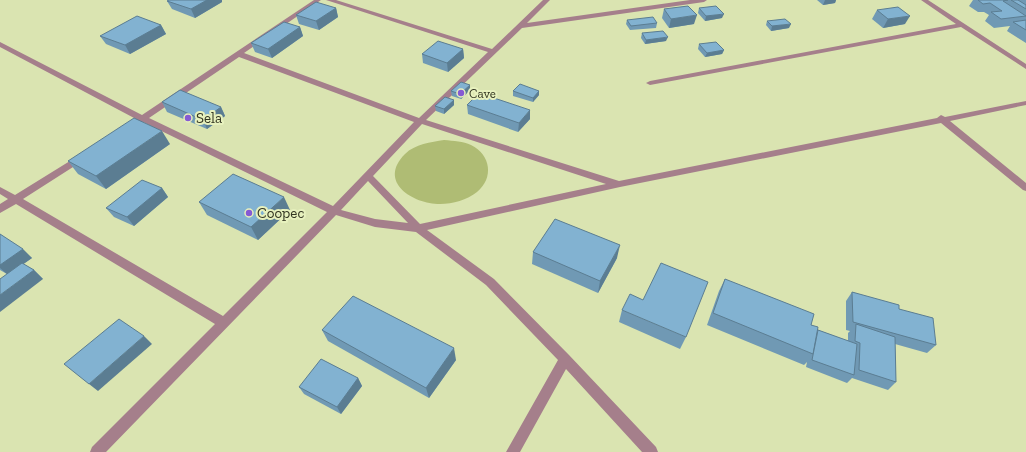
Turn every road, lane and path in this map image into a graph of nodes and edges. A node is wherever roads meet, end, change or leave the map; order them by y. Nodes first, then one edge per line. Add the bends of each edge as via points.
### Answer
1 (318, 0) edge
2 (328, 0) edge
3 (547, 0) edge
4 (704, 0) edge
5 (924, 0) edge
6 (963, 25) junction
7 (520, 26) junction
8 (0, 44) edge
9 (492, 51) junction
10 (239, 54) junction
11 (1026, 67) edge
12 (650, 83) dead end
13 (1026, 103) edge
14 (941, 118) junction
15 (143, 119) junction
16 (420, 121) junction
17 (130, 127) edge
18 (89, 153) edge
19 (368, 176) junction
20 (620, 184) junction
21 (1026, 188) edge
22 (0, 190) edge
23 (15, 200) junction
24 (0, 209) edge
25 (334, 211) junction
26 (418, 228) junction
27 (224, 323) junction
28 (565, 359) junction
29 (96, 452) edge
30 (513, 452) edge
31 (651, 452) edge

1 - 10 street
2 - 9 street
3 - 7 street
4 - 7 street
5 - 6 street
6 - 11 street
6 - 12 street
7 - 9 street
8 - 15 street
9 - 16 street
10 - 15 street
10 - 16 street
13 - 14 street
14 - 20 street
14 - 21 street
15 - 17 street
15 - 25 street
16 - 19 street
16 - 20 street
18 - 23 street
19 - 25 street
19 - 26 street
20 - 26 street
22 - 23 street
23 - 24 street
23 - 27 street
25 - 26 street via 355,220
25 - 27 street
26 - 28 street via 490,282
27 - 29 street
28 - 30 street
28 - 31 street

